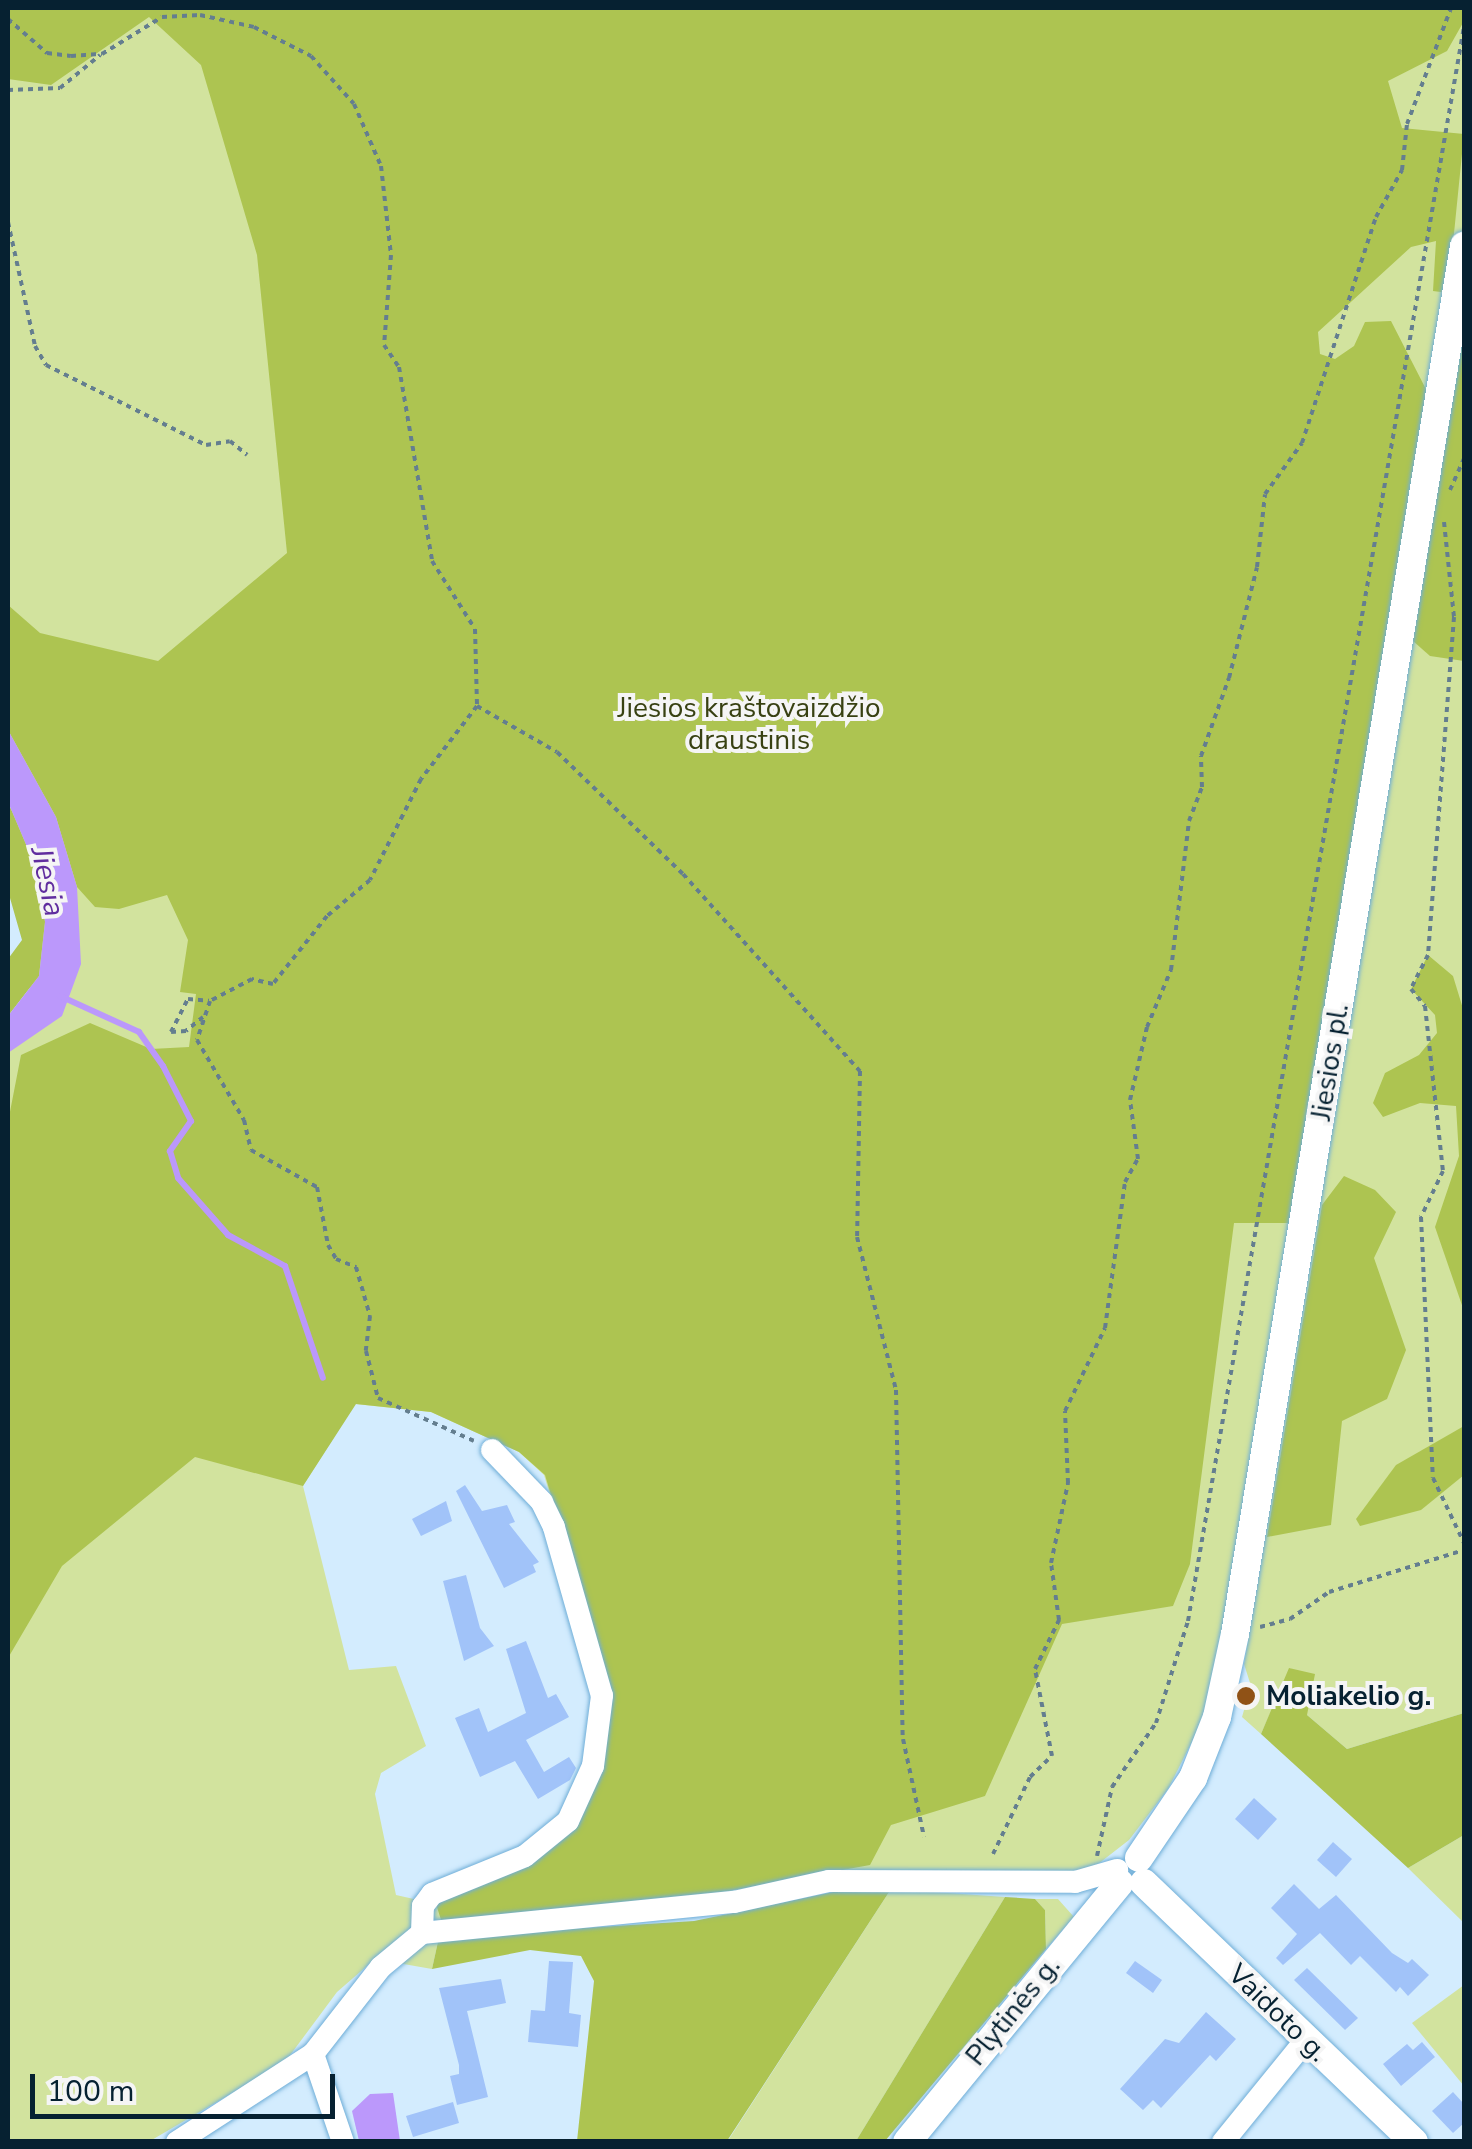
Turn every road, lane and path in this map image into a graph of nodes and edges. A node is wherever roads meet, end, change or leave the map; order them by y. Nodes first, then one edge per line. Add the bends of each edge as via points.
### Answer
1 (158, 8) edge
2 (1451, 8) edge
3 (162, 17) junction
4 (8, 19) edge
5 (1464, 26) edge
6 (102, 54) junction
7 (8, 90) edge
8 (8, 222) edge
9 (1464, 246) edge
10 (247, 455) dead end
11 (1464, 458) edge
12 (477, 706) junction
13 (210, 1001) junction
14 (203, 1017) junction
15 (492, 1450) joint
16 (1464, 1546) edge
17 (1235, 1634) junction
18 (924, 1836) dead end
19 (992, 1854) dead end
20 (1123, 1874) junction
21 (422, 1933) junction
22 (1306, 2040) junction
23 (313, 2054) junction
24 (176, 2142) edge
25 (343, 2142) edge
26 (907, 2142) edge
27 (1223, 2142) edge
28 (1414, 2142) edge

1 - 3 path
2 - 19 path via 1407,124 1402,170 1376,217 1302,444 1265,494 1257,566 1229,678 1200,756 1202,787 1190,822 1171,970 1147,1027 1130,1100 1138,1159 1125,1182 1104,1328 1065,1412 1068,1483 1051,1563 1059,1620 1036,1669 1052,1756 1030,1777
3 - 6 path
3 - 12 path via 200,14 254,27 311,56 354,104 380,166 390,255 384,345 399,367 432,561 475,629
4 - 6 path via 47,53
5 - 20 path via 1188,1621 1156,1724 1112,1787 1098,1828
6 - 7 path via 60,88
8 - 10 path via 35,346 46,365 206,445 230,441
9 - 17 main road, Jiesios pl.
11 - 16 path via 1442,504 1454,616 1428,954 1411,989 1426,1006 1443,1171 1421,1217 1432,1478
12 - 13 path via 421,779 370,880 328,916 273,984 252,979
12 - 18 path via 557,752 684,874 860,1071 857,1237 896,1390 902,1720
13 - 14 path
13 - 14 path via 188,1000 170,1032 186,1031
14 - 15 path via 200,1053 244,1120 252,1150 317,1187 328,1245 336,1259 356,1266 370,1316 366,1351 378,1398
15 - 21 street via 542,1502 554,1526 602,1696 594,1766 568,1820 525,1856 432,1894 423,1906
16 - 17 path via 1329,1592 1290,1619
17 - 20 main road, Jiesios pl. via 1217,1717 1193,1778
20 - 21 street via 1075,1882 829,1881 734,1902
20 - 22 main road, Vaidoto g.
20 - 26 main road, Plytinės g.
21 - 23 street via 381,1967
22 - 27 street
22 - 28 main road, Vaidoto g.
23 - 24 street
23 - 25 street

